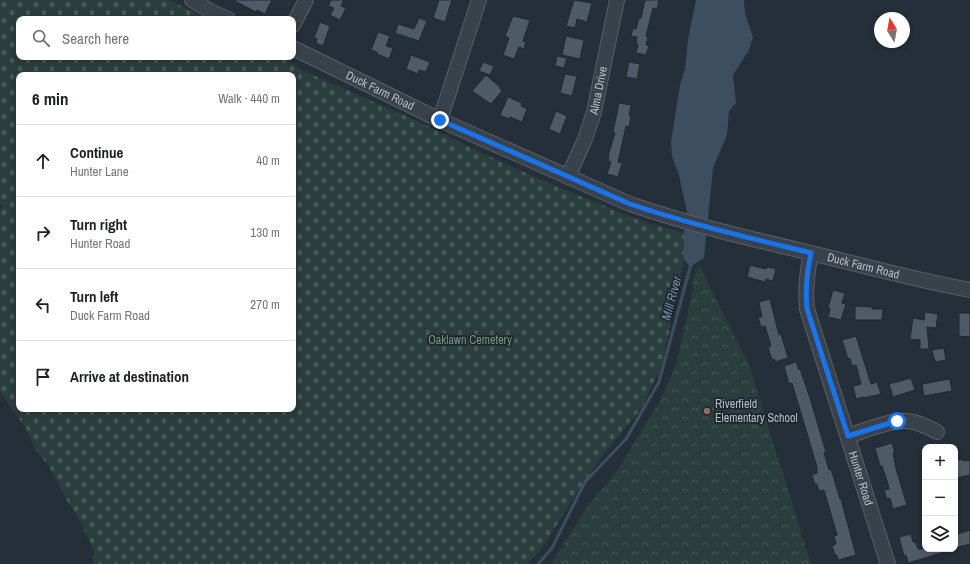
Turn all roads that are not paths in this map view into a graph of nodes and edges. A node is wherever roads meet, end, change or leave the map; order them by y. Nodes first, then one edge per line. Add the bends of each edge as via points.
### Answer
1 (192, 0) edge
2 (306, 0) edge
3 (479, 0) edge
4 (617, 0) edge
5 (221, 16) edge
6 (296, 20) edge
7 (296, 49) edge
8 (440, 120) junction
9 (568, 177) junction
10 (811, 253) junction
11 (970, 290) edge
12 (937, 432) dead end
13 (848, 436) junction
14 (888, 564) edge

1 - 5 street
2 - 6 street
3 - 8 street
4 - 9 street, Alma Drive via 594,112
7 - 8 street, Duck Farm Road
8 - 9 street, Duck Farm Road
9 - 10 street, Duck Farm Road via 630,204 721,231
10 - 11 street, Duck Farm Road
10 - 13 street, Hunter Road via 806,279 807,309
12 - 13 street via 918,423 897,421
13 - 14 street, Hunter Road

